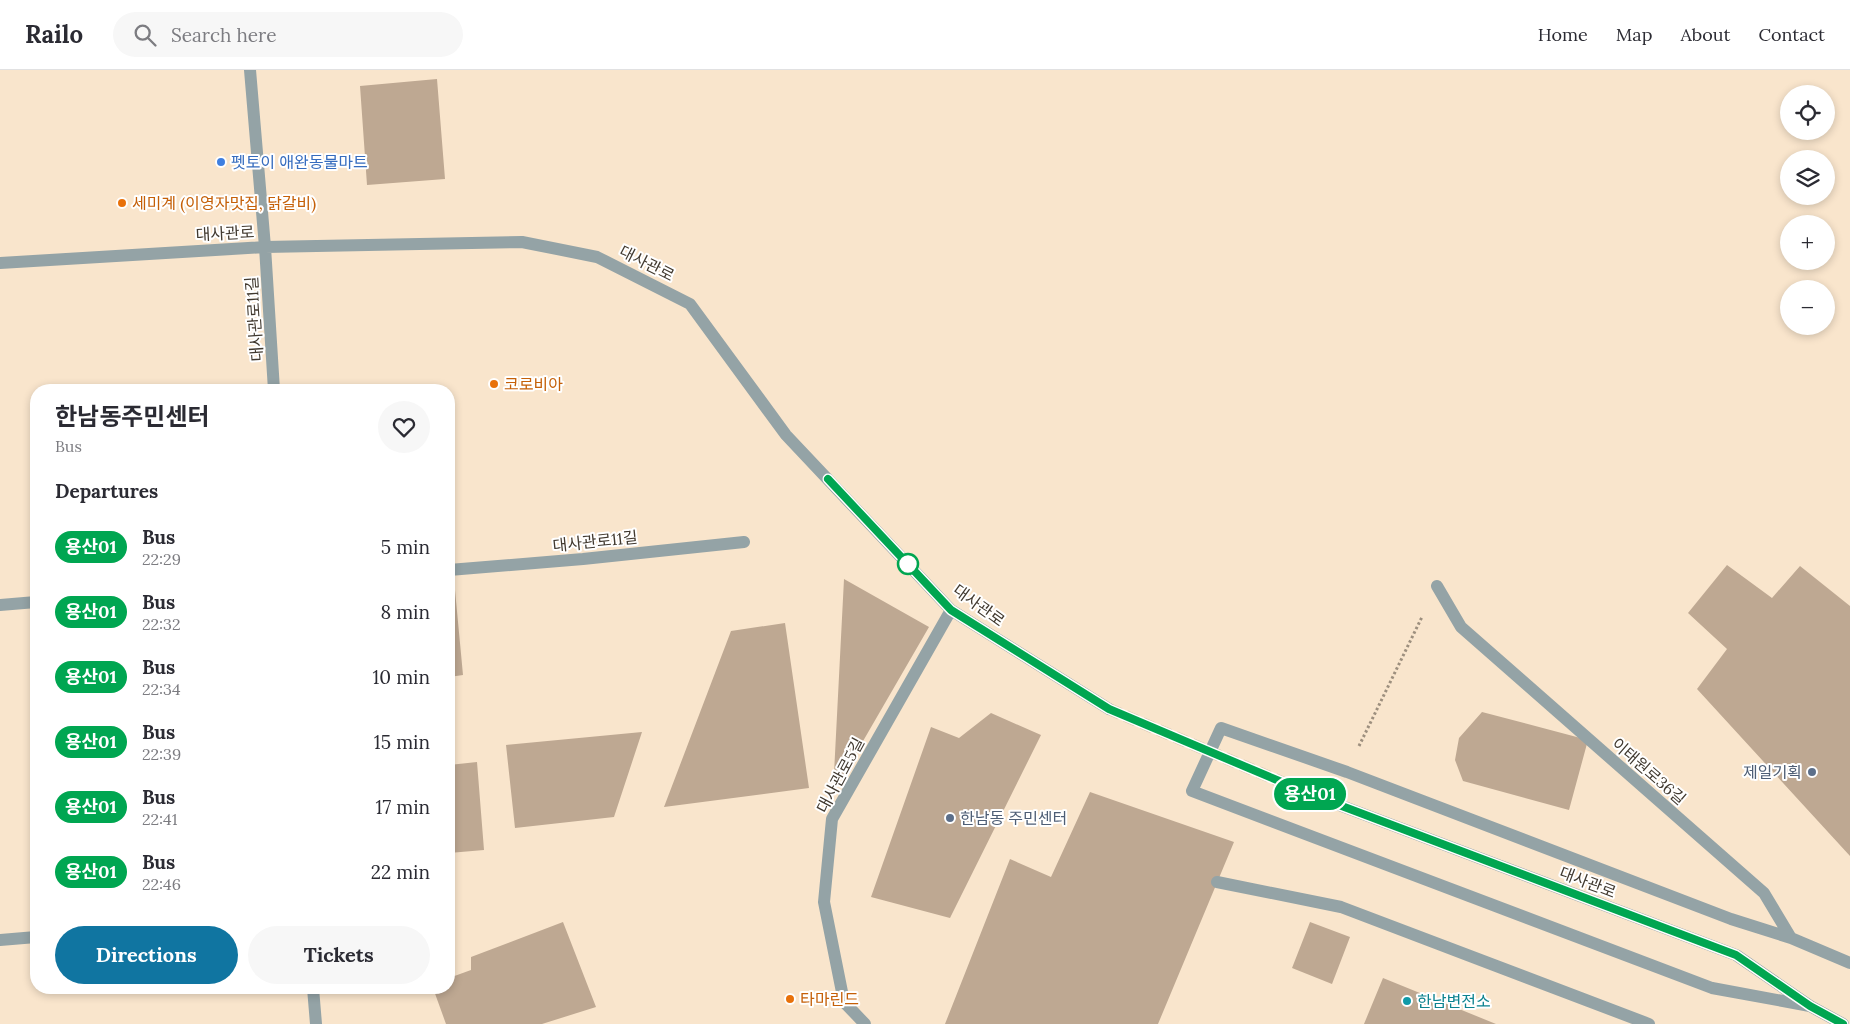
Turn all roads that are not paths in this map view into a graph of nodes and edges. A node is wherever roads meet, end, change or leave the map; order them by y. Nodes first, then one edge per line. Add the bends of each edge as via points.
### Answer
1 (250, 70) edge
2 (265, 247) junction
3 (0, 263) edge
4 (274, 384) edge
5 (744, 542) dead end
6 (455, 570) edge
7 (1437, 586) road end
8 (30, 602) edge
9 (0, 605) edge
10 (951, 610) junction
11 (1109, 709) tunnel mouth
12 (1310, 794) tunnel mouth
13 (1217, 882) dead end
14 (30, 938) edge
15 (1791, 938) junction
16 (0, 940) edge
17 (1850, 963) edge
18 (314, 994) edge
19 (1810, 1006) junction
20 (316, 1024) edge
21 (864, 1024) edge
22 (1649, 1024) edge
23 (1843, 1024) edge

1 - 2 street, 대사관로11길
2 - 3 street, 대사관로
2 - 4 street, 대사관로11길
2 - 10 street, 대사관로 via 522,242 597,256 690,304 786,435
5 - 6 street, 대사관로11길
7 - 15 street, 이태원로36길 via 1461,627 1764,893
8 - 9 street
10 - 11 street, 대사관로
10 - 21 street, 대사관로5길 via 832,819 824,902 844,1002
12 - 19 street, 대사관로 via 1736,955
13 - 22 street via 1341,907
14 - 16 street
15 - 17 street
15 - 19 street via 1731,919 1347,772 1221,728 1192,790 1712,988
18 - 20 street
19 - 23 street, 대사관로

